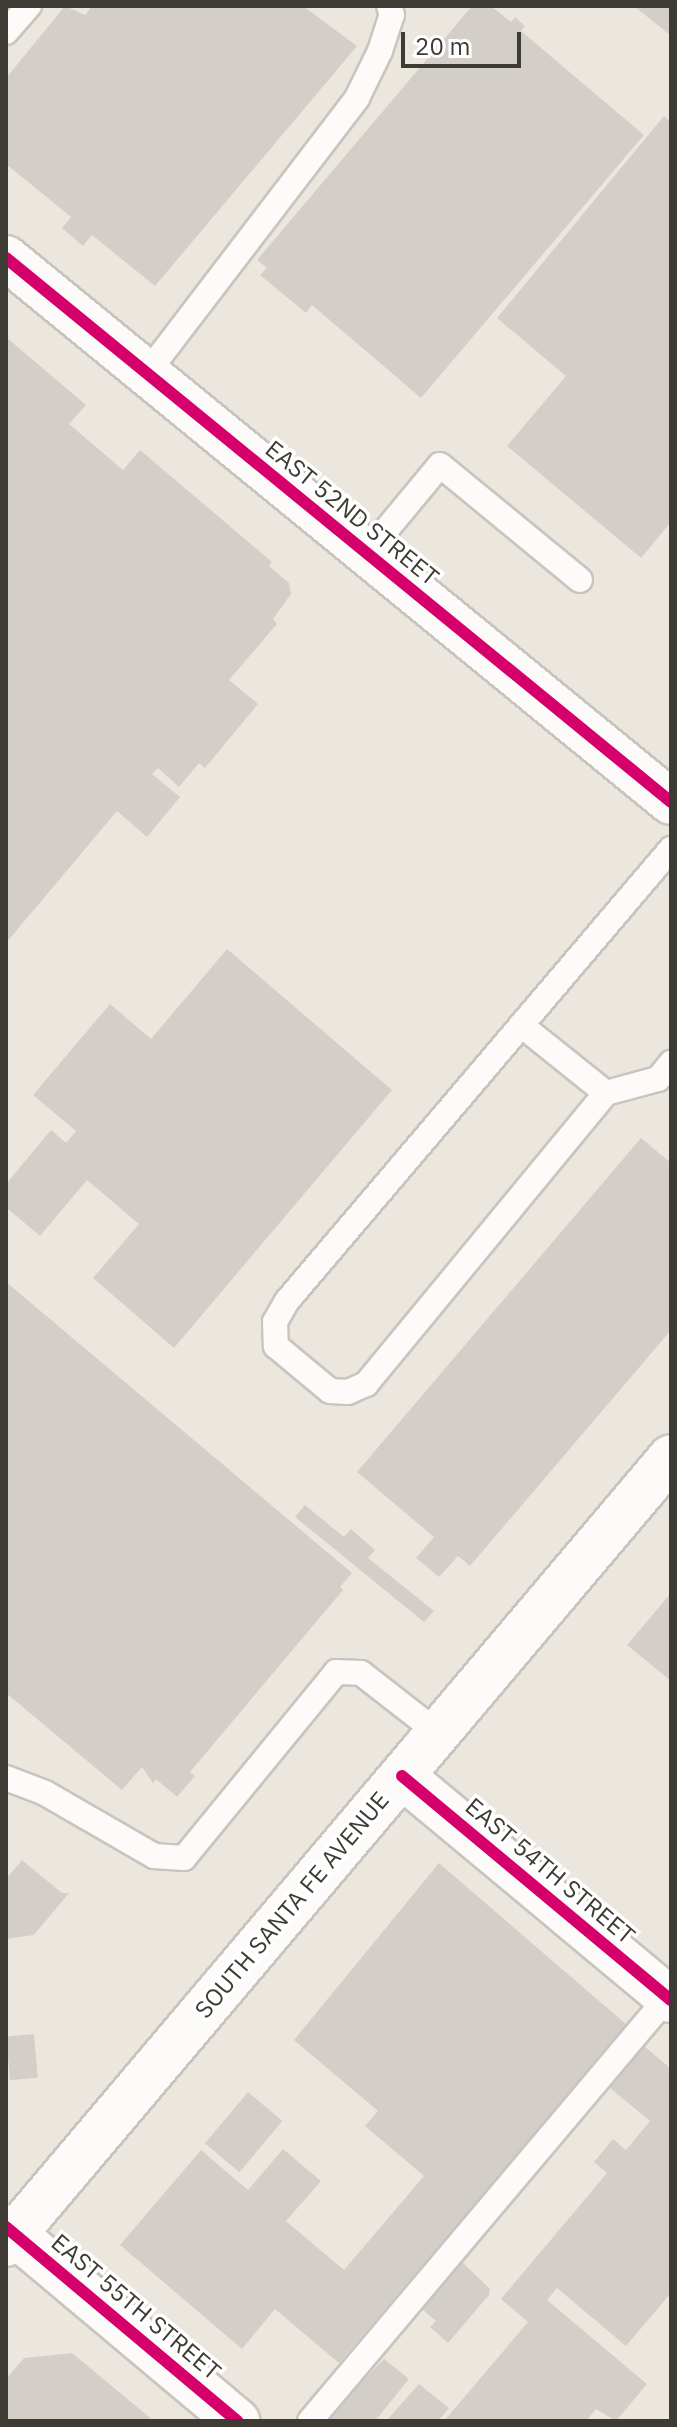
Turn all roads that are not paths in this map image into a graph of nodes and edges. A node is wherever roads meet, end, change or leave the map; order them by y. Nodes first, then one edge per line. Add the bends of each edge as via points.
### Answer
1 (29, 6) edge
2 (389, 6) edge
3 (6, 32) edge
4 (6, 258) edge
5 (147, 373) junction
6 (367, 553) junction
7 (580, 580) dead end
8 (671, 802) edge
9 (671, 849) edge
10 (521, 1025) junction
11 (671, 1063) edge
12 (606, 1093) junction
13 (671, 1457) edge
14 (438, 1733) junction
15 (402, 1776) junction
16 (6, 1778) edge
17 (670, 1997) edge
18 (9, 2235) edge
19 (237, 2421) edge
20 (310, 2421) edge

1 - 3 lane
2 - 5 lane via 392,15 380,51 357,98
4 - 5 street, EAST 52ND STREET
5 - 6 street, EAST 52ND STREET
6 - 7 lane via 440,465
6 - 8 street, EAST 52ND STREET
9 - 10 lane
10 - 12 lane
10 - 12 lane via 287,1301 275,1322 276,1346 330,1391 348,1392 366,1384
11 - 12 lane via 658,1079
13 - 14 street, SOUTH SANTA FE AVENUE
14 - 15 street, SOUTH SANTA FE AVENUE
14 - 16 lane via 361,1673 336,1672 184,1858 154,1856 45,1793
15 - 17 street, EAST 54TH STREET
15 - 18 street, SOUTH SANTA FE AVENUE
17 - 20 lane
18 - 19 street, EAST 55TH STREET

